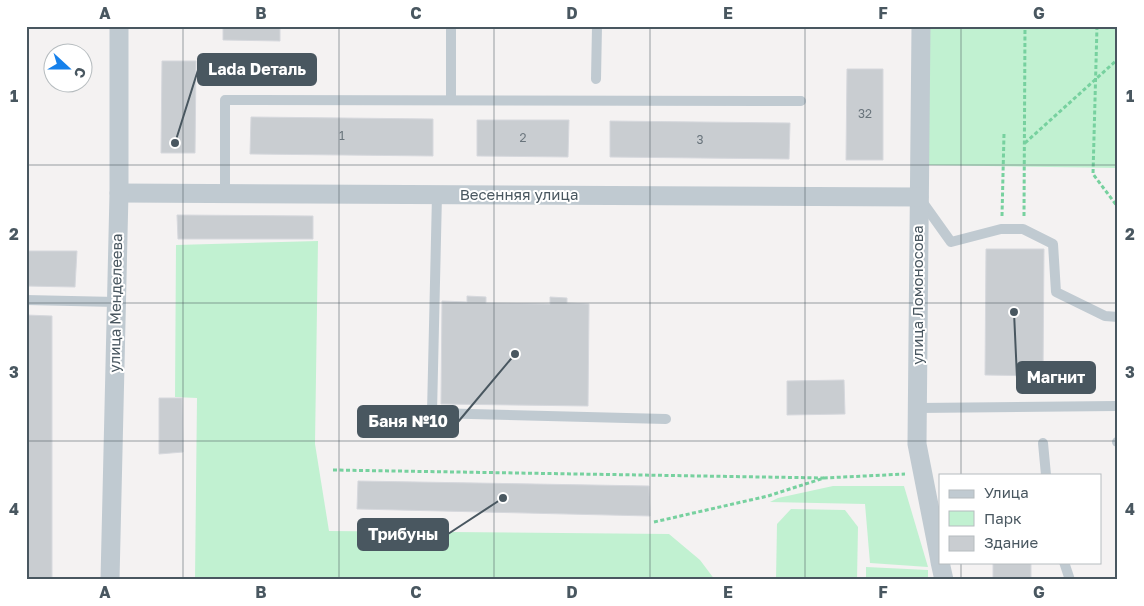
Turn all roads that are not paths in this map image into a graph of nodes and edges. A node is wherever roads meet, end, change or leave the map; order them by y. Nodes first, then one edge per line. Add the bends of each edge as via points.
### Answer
1 (119, 26) edge
2 (451, 26) edge
3 (597, 26) edge
4 (921, 26) edge
5 (596, 79) dead end
6 (450, 100) junction
7 (801, 101) dead end
8 (119, 193) junction
9 (225, 194) junction
10 (437, 195) junction
11 (919, 197) junction
12 (26, 300) edge
13 (116, 302) junction
14 (1118, 317) edge
15 (1116, 406) dead end
16 (918, 408) junction
17 (666, 419) dead end
18 (1043, 443) dead end
19 (1046, 474) edge
20 (939, 557) edge
21 (940, 564) edge
22 (1065, 564) edge
23 (110, 580) edge
24 (944, 580) edge
25 (1070, 580) edge

1 - 8 street, улица Менделеева
2 - 6 lane
3 - 5 lane
4 - 11 street, улица Ломоносова
6 - 7 lane
6 - 9 lane via 225,100
8 - 9 street, Весенняя улица
8 - 13 street, улица Менделеева
9 - 10 street, Весенняя улица
10 - 11 street, Весенняя улица
10 - 17 lane via 432,413
11 - 14 lane via 951,242 1001,229 1024,229 1052,244 1056,292 1105,316
11 - 16 street, улица Ломоносова
12 - 13 lane
13 - 23 street, улица Менделеева
15 - 16 lane
16 - 20 street, улица Ломоносова via 917,444 921,473
18 - 19 lane
21 - 24 street, улица Ломоносова
22 - 25 lane

